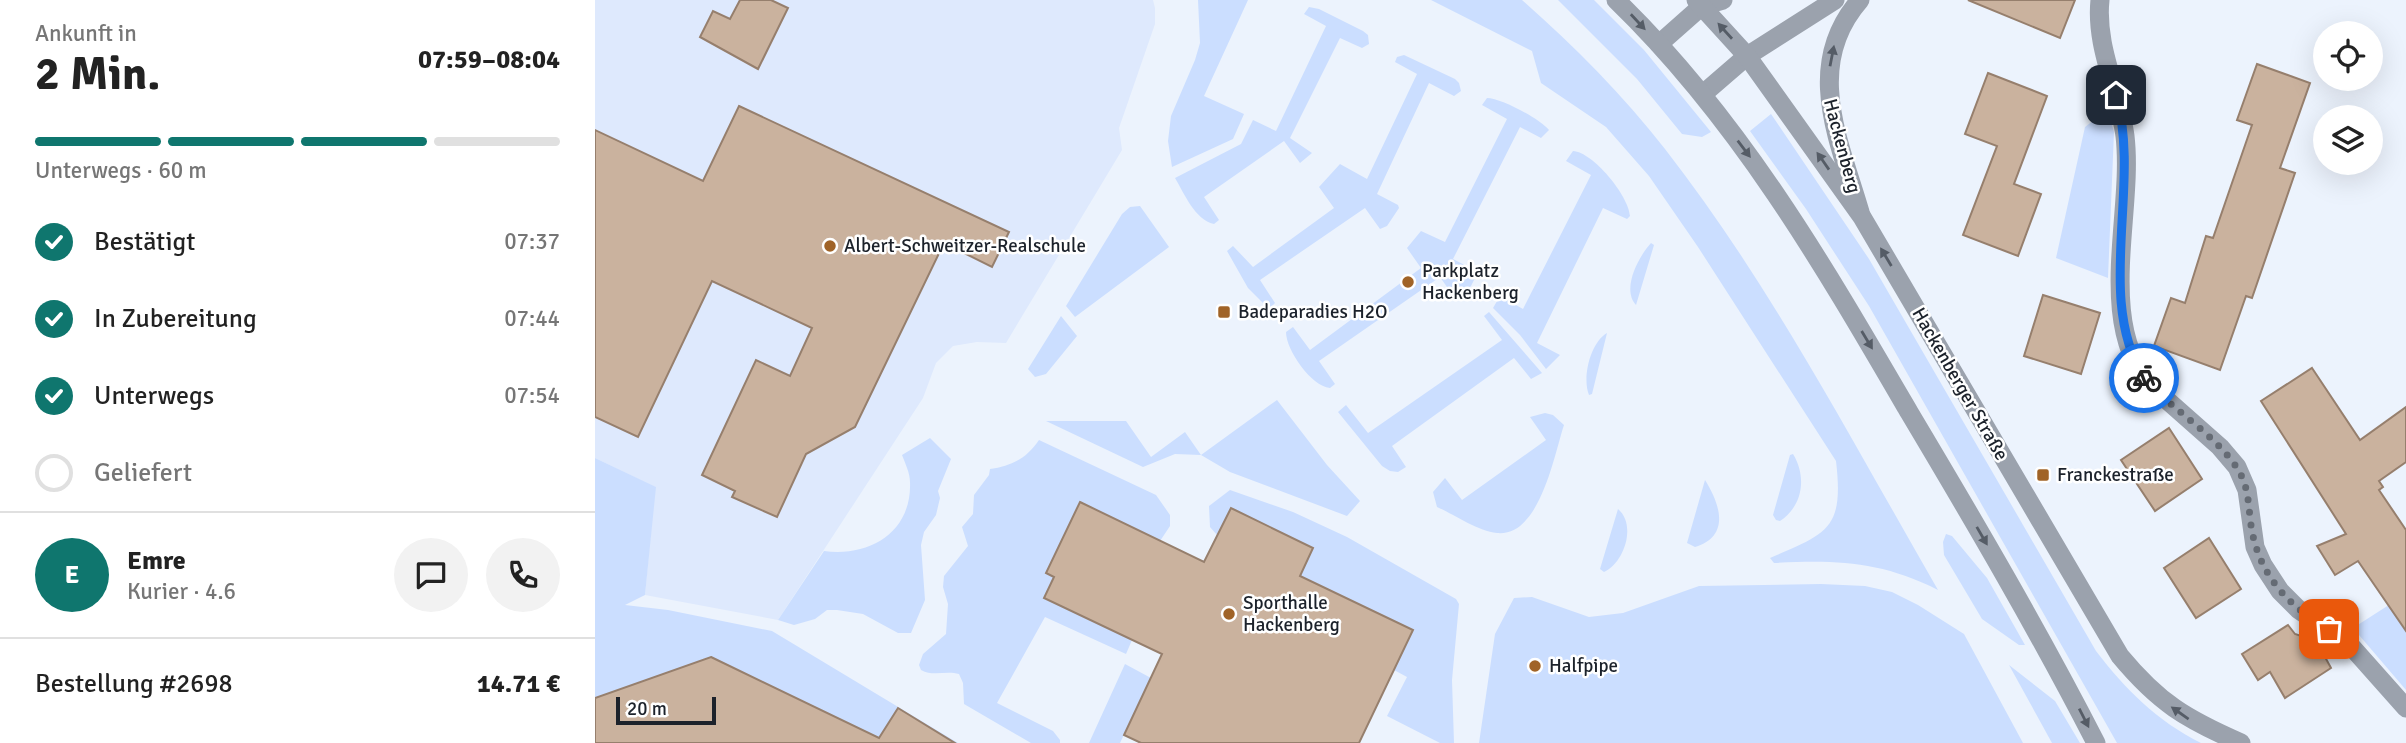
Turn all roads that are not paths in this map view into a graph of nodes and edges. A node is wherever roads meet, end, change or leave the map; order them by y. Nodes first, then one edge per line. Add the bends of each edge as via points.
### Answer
1 (1616, 0) edge
2 (1723, 0) edge
3 (1835, 0) edge
4 (1860, 0) edge
5 (2100, 0) edge
6 (1699, 3) edge
7 (1659, 44) junction
8 (1747, 56) junction
9 (1703, 94) junction
10 (1862, 217) junction
11 (2406, 708) edge
12 (2096, 743) edge
13 (2241, 743) edge

1 -> 7 street
2 - 6 street
3 - 8 street
10 -> 4 street, Hackenberg via 1827,88 1839,27
5 - 11 street via 2100,34 2125,140 2122,302 2133,356 2151,386 2237,467 2247,490 2255,547 2280,591 2350,645
6 - 7 street
8 -> 6 street, Hackenberger Straße
7 - 9 street
8 - 9 street
10 -> 8 street, Hackenberger Straße
9 -> 12 street via 1765,176 1828,274 1980,532
13 -> 10 street, Hackenberger Straße via 2195,723 2161,699 2120,656

